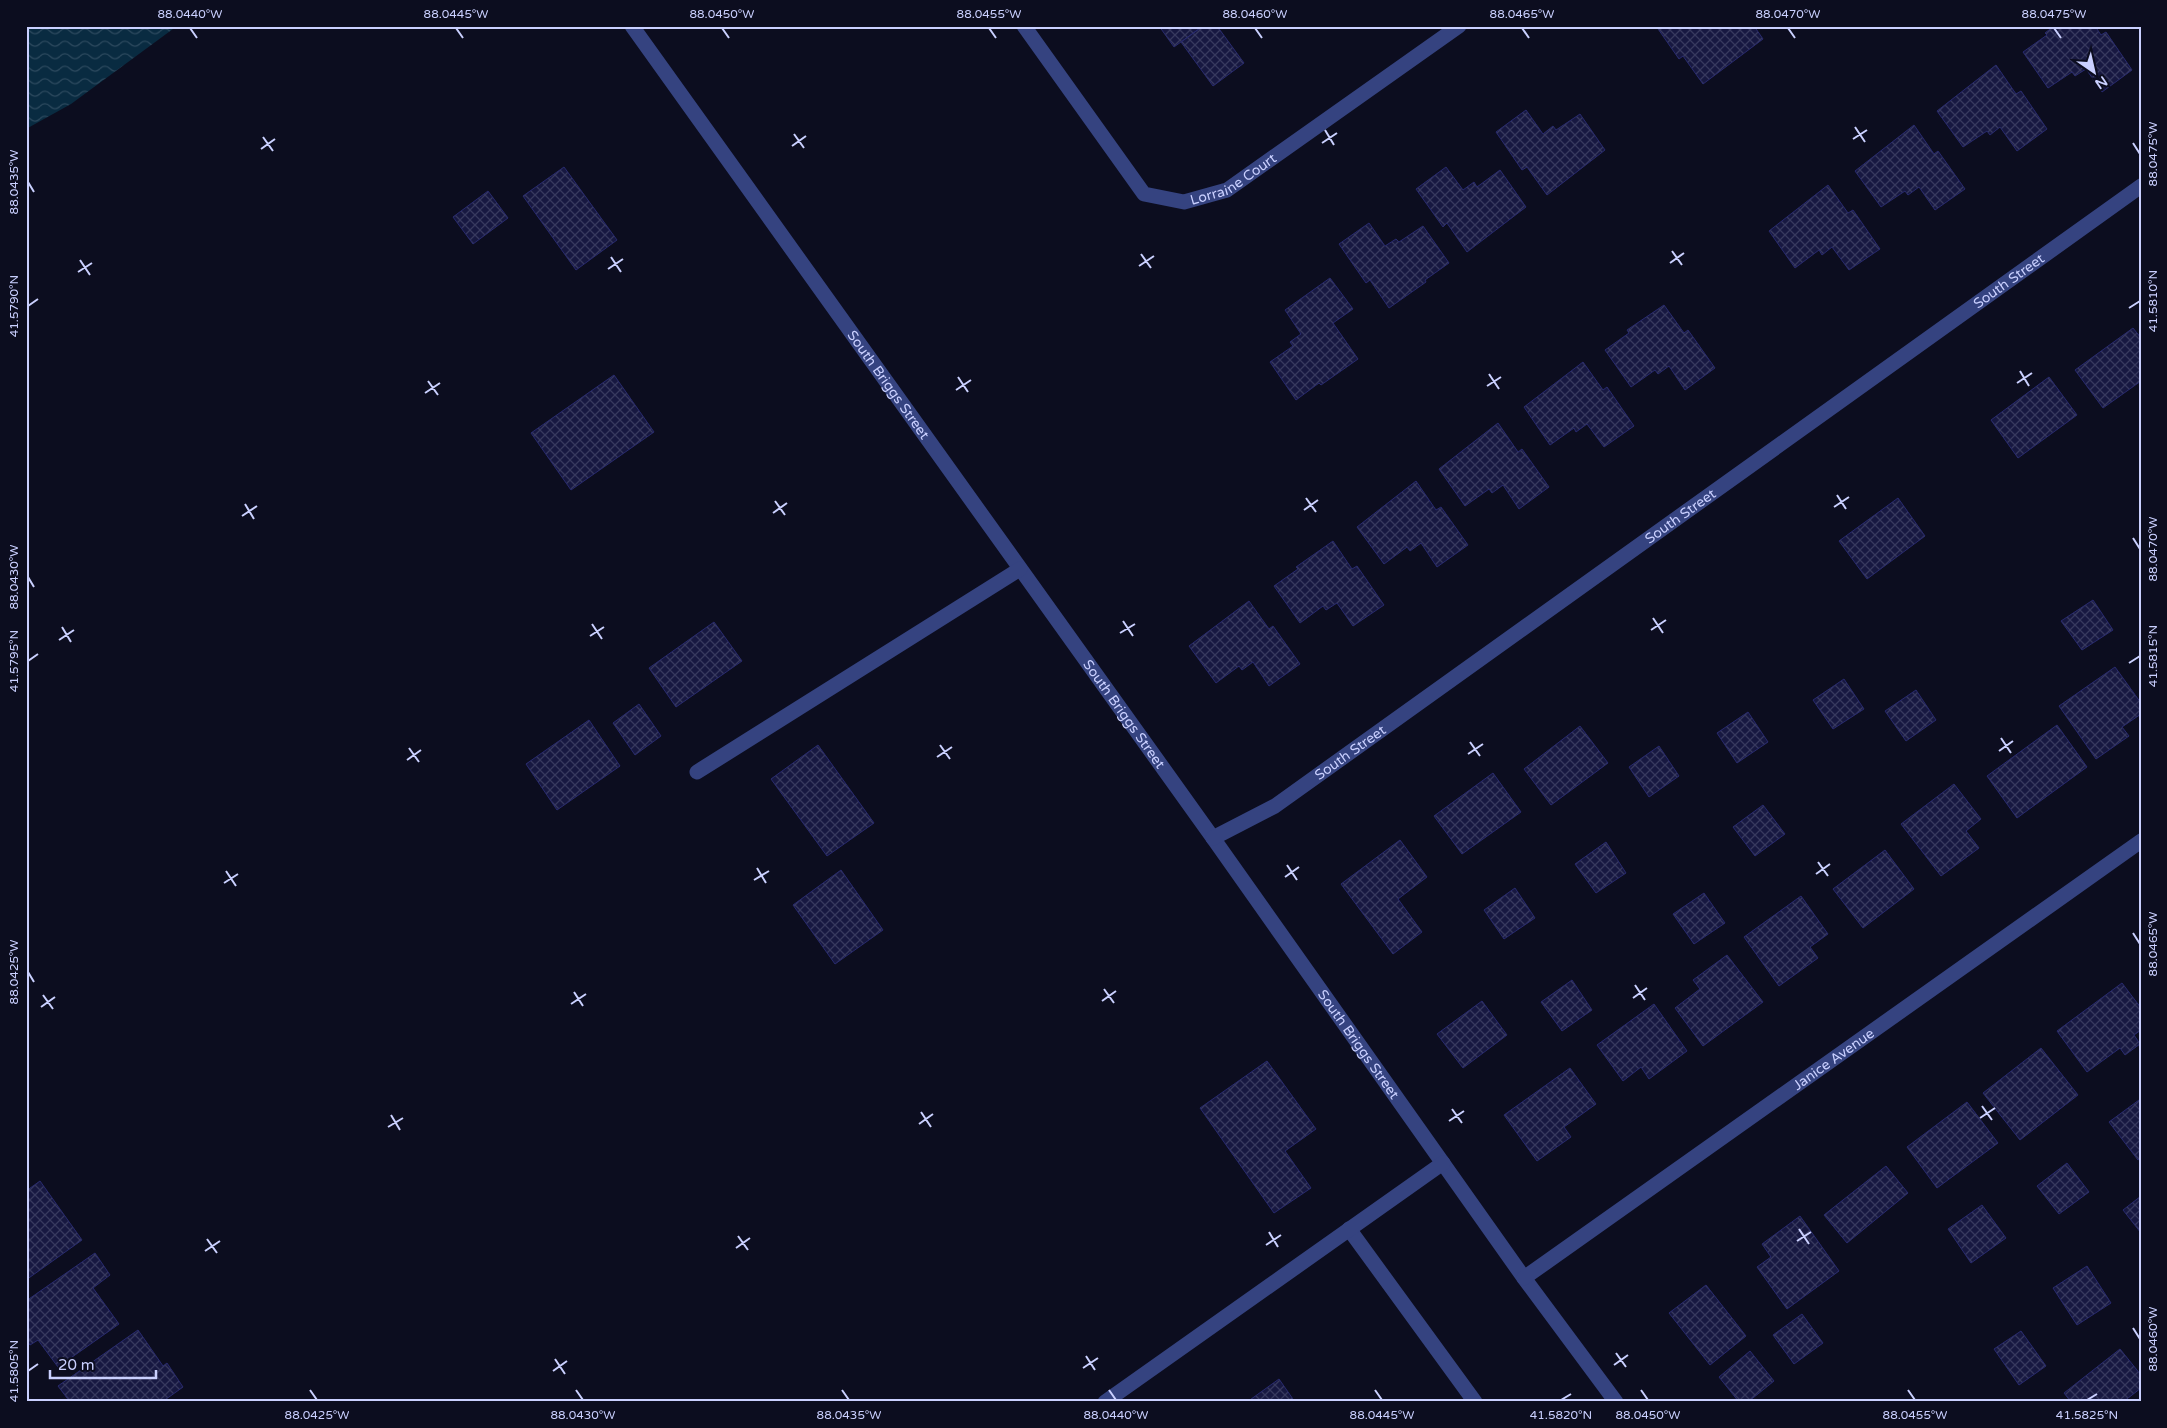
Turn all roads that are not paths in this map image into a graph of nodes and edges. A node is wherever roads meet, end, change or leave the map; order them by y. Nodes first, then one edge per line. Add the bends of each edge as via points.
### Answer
1 (632, 26) edge
2 (1024, 26) edge
3 (1458, 26) edge
4 (2141, 186) edge
5 (1020, 569) junction
6 (697, 772) dead end
7 (1213, 838) junction
8 (2141, 841) edge
9 (1443, 1163) junction
10 (1350, 1229) junction
11 (1524, 1278) junction
12 (1105, 1402) edge
13 (1475, 1402) edge
14 (1616, 1402) edge

1 - 5 street, South Briggs Street
2 - 3 street, Lorraine Court via 1144,194 1184,202 1227,190
4 - 7 street, South Street via 1275,806
5 - 6 street
5 - 7 street, South Briggs Street
7 - 9 street, South Briggs Street
8 - 11 street, Janice Avenue
9 - 10 street
9 - 11 street, South Briggs Street
10 - 12 street
10 - 13 street
11 - 14 street, South Briggs Street

